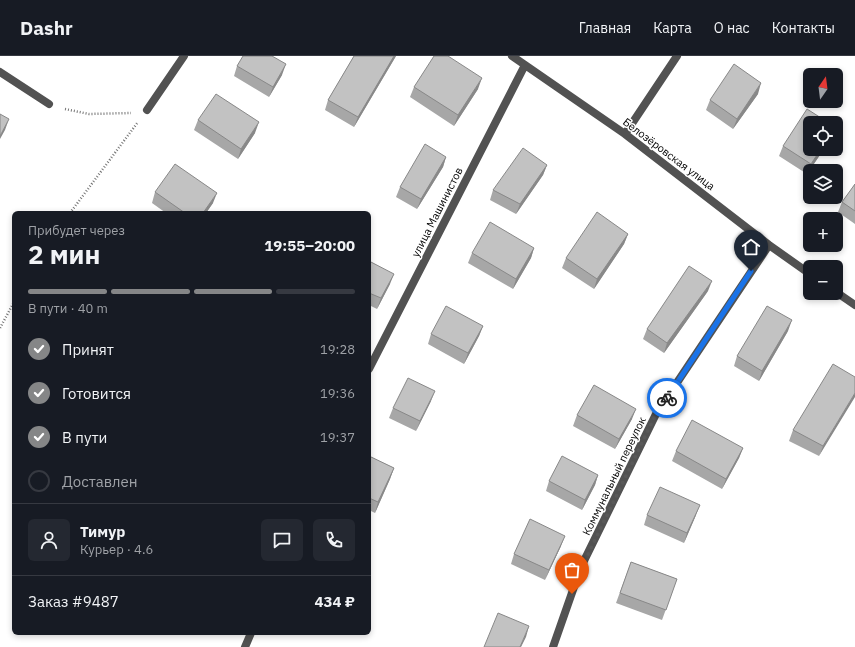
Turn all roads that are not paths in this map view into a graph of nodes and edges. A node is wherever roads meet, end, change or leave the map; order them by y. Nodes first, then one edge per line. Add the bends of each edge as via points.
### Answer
1 (184, 56) edge
2 (512, 56) edge
3 (677, 56) edge
4 (525, 65) junction
5 (0, 72) edge
6 (49, 104) road end
7 (147, 110) road end
8 (625, 134) junction
9 (769, 245) junction
10 (803, 269) edge
11 (843, 297) edge
12 (855, 305) edge
13 (371, 365) edge
14 (250, 635) edge
15 (244, 647) edge
16 (553, 647) edge

1 - 7 street
2 - 4 street, Белозёровская улица
3 - 8 street
4 - 8 street, Белозёровская улица
4 - 13 street, улица Машинистов
5 - 6 street
8 - 9 street, Белозёровская улица
9 - 10 street, Белозёровская улица
9 - 16 street, Коммунальный переулок via 656,414 582,567
11 - 12 street
14 - 15 street

